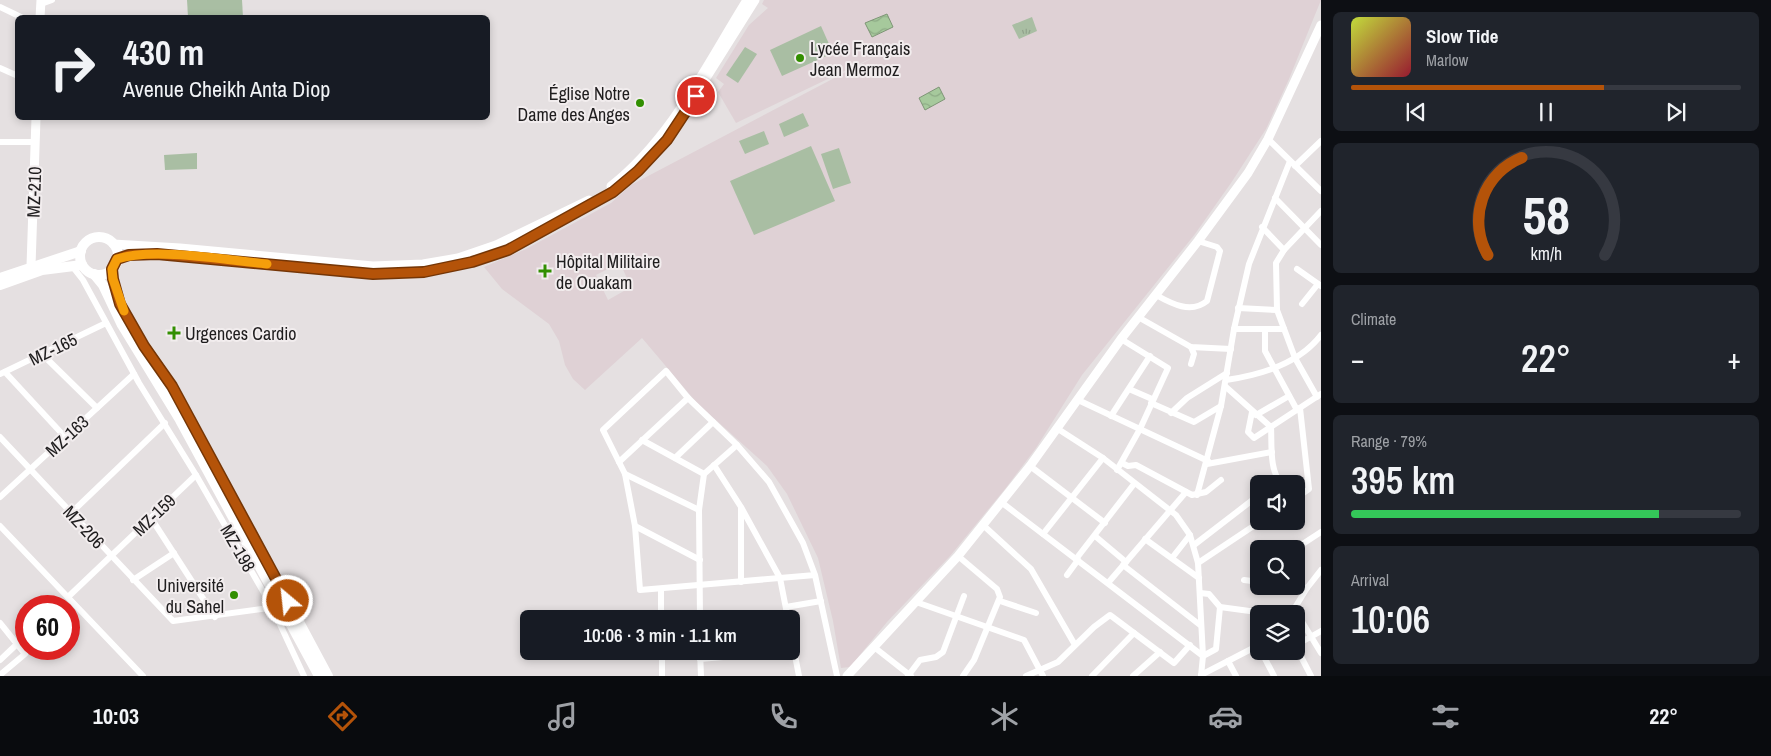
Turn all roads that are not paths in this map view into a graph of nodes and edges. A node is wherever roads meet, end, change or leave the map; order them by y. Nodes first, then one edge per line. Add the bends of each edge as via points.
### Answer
1 (52, 0) edge
2 (748, 0) edge
3 (756, 0) edge
4 (41, 2) edge
5 (0, 7) edge
6 (17, 15) edge
7 (40, 15) edge
8 (1320, 28) edge
9 (0, 68) edge
10 (15, 75) edge
11 (36, 120) edge
12 (1268, 139) junction
13 (1321, 141) edge
14 (0, 142) edge
15 (36, 142) junction
16 (1293, 163) junction
17 (1321, 192) edge
18 (1274, 198) junction
19 (1321, 210) edge
20 (1262, 227) junction
21 (1305, 228) junction
22 (1198, 242) junction
23 (113, 244) junction
24 (1321, 245) edge
25 (1284, 250) junction
26 (81, 251) junction
27 (117, 259) junction
28 (77, 265) junction
29 (31, 266) junction
30 (112, 269) junction
31 (1297, 269) dead end
32 (94, 274) junction
33 (0, 278) edge
34 (0, 285) edge
35 (1320, 285) edge
36 (1156, 295) junction
37 (1302, 304) dead end
38 (1238, 308) junction
39 (1277, 310) junction
40 (1138, 317) junction
41 (106, 322) junction
42 (1234, 328) junction
43 (1284, 328) junction
44 (1265, 329) junction
45 (1321, 335) edge
46 (1121, 338) junction
47 (1191, 347) junction
48 (1231, 349) junction
49 (42, 354) junction
50 (1150, 356) junction
51 (1295, 358) junction
52 (1191, 364) dead end
53 (1274, 369) junction
54 (2, 373) edge
55 (134, 374) junction
56 (152, 374) junction
57 (1226, 380) junction
58 (139, 383) junction
59 (1129, 389) junction
60 (1289, 396) junction
61 (1319, 396) edge
62 (688, 398) junction
63 (1078, 400) junction
64 (1151, 401) junction
65 (1221, 406) junction
66 (97, 408) junction
67 (1299, 409) junction
68 (1171, 413) junction
69 (1254, 413) junction
70 (1111, 416) junction
71 (713, 422) junction
72 (165, 423) junction
73 (1271, 427) junction
74 (1140, 428) junction
75 (1058, 429) junction
76 (0, 437) edge
77 (65, 437) junction
78 (642, 440) junction
79 (737, 445) junction
80 (1272, 452) junction
81 (675, 458) junction
82 (1103, 458) junction
83 (619, 462) junction
84 (1208, 462) junction
85 (1122, 463) junction
86 (714, 465) junction
87 (1030, 466) junction
88 (30, 469) junction
89 (1117, 470) junction
90 (625, 474) junction
91 (704, 474) junction
92 (196, 475) junction
93 (1276, 475) edge
94 (1222, 480) dead end
95 (1134, 484) junction
96 (1305, 491) edge
97 (1186, 492) junction
98 (1197, 495) junction
99 (0, 498) edge
100 (1072, 498) junction
101 (1001, 502) junction
102 (1250, 502) edge
103 (742, 507) junction
104 (699, 510) junction
105 (1170, 510) junction
106 (71, 513) junction
107 (151, 518) junction
108 (1105, 523) junction
109 (983, 525) junction
110 (0, 526) edge
111 (635, 526) junction
112 (1250, 528) edge
113 (1321, 532) edge
114 (1043, 534) junction
115 (1190, 535) junction
116 (1094, 536) junction
117 (1144, 539) junction
118 (1305, 542) edge
119 (1194, 545) junction
120 (174, 553) junction
121 (111, 556) junction
122 (958, 556) junction
123 (1172, 558) junction
124 (700, 560) junction
125 (1077, 560) junction
126 (1125, 563) junction
127 (1198, 563) junction
128 (1321, 570) edge
129 (1067, 574) dead end
130 (815, 575) junction
131 (780, 578) junction
132 (1199, 578) junction
133 (133, 580) junction
134 (1244, 580) dead end
135 (1250, 581) edge
136 (741, 582) junction
137 (1108, 583) junction
138 (700, 585) junction
139 (660, 588) junction
140 (1307, 588) joint
141 (1200, 593) junction
142 (66, 595) edge
143 (70, 595) edge
144 (964, 596) dead end
145 (821, 601) junction
146 (1000, 601) junction
147 (916, 602) junction
148 (1297, 605) edge
149 (276, 606) junction
150 (786, 607) junction
151 (1220, 607) junction
152 (80, 610) edge
153 (661, 610) edge
154 (700, 610) edge
155 (787, 610) edge
156 (1250, 611) edge
157 (1036, 613) dead end
158 (215, 616) junction
159 (956, 617) junction
160 (0, 623) edge
161 (1200, 625) junction
162 (1305, 625) edge
163 (988, 628) junction
164 (1321, 631) edge
165 (1134, 633) junction
166 (1312, 637) junction
167 (1305, 641) edge
168 (15, 642) edge
169 (1075, 645) junction
170 (1190, 645) junction
171 (15, 646) edge
172 (874, 647) junction
173 (1250, 650) edge
174 (1320, 650) edge
175 (1160, 652) junction
176 (1203, 656) junction
177 (0, 660) edge
178 (18, 660) edge
179 (662, 660) edge
180 (700, 660) edge
181 (795, 660) edge
182 (1266, 660) edge
183 (1303, 660) edge
184 (1228, 661) junction
185 (1042, 673) edge
186 (0, 675) edge
187 (910, 675) edge
188 (964, 675) edge
189 (1201, 675) edge
190 (143, 676) edge
191 (304, 676) edge
192 (320, 676) edge
193 (328, 676) edge
194 (662, 676) edge
195 (701, 676) edge
196 (799, 676) edge
197 (837, 676) edge
198 (847, 676) edge
199 (1026, 676) edge
200 (1092, 676) edge
201 (1133, 676) edge
202 (1236, 676) edge
203 (1274, 676) edge
204 (1311, 676) edge

1 - 4 street
2 - 23 street via 660,138 640,160 590,200 496,246 453,259 372,266
3 - 27 street via 653,157 613,192 508,250 452,268 400,275 157,254
4 - 7 street
5 - 6 street
8 - 12 street
9 - 10 street
11 - 15 street, MZ-210
12 - 16 street
12 - 22 street via 1248,173
13 - 16 street
14 - 15 street
15 - 29 street, MZ-210
16 - 17 street
16 - 18 street
18 - 20 street
18 - 21 street
19 - 21 street
20 - 25 street
20 - 38 street
21 - 24 street
21 - 25 street
22 - 36 street
22 - 36 street via 1217,247 1220,251 1208,301 1194,308 1175,305
23 - 26 main road via 97,237 87,242
23 - 27 main road
25 - 39 street via 1276,263
26 - 28 main road
26 - 29 main road
27 - 30 main road
28 - 32 main road
28 - 34 main road via 33,273
28 - 41 street, MZ-198
29 - 33 main road
30 - 32 main road via 104,274
30 - 193 main road via 114,287 132,328 172,386
31 - 35 street
32 - 56 main road
35 - 37 street
36 - 40 street
38 - 39 street
38 - 42 street
39 - 43 street
40 - 46 street
40 - 47 street
41 - 49 street, MZ-165
41 - 55 street, MZ-198
42 - 44 street
42 - 48 street
43 - 44 street
43 - 51 street
44 - 53 street via 1265,351
45 - 51 street via 1314,345
46 - 50 street
46 - 63 street
47 - 48 street
47 - 52 street via 1194,354
48 - 57 street
49 - 54 street, MZ-165
49 - 66 street
50 - 59 street
50 - 64 street via 1168,368
51 - 53 street
51 - 61 street
53 - 57 street
53 - 60 street
54 - 77 street
55 - 58 street, MZ-198
55 - 66 street, MZ-163
56 - 58 street
56 - 149 main road via 180,420
57 - 65 street
57 - 68 street via 1187,398
57 - 69 street
58 - 72 street, MZ-198
59 - 64 street
59 - 70 street
60 - 67 street
60 - 69 street
61 - 67 street
62 - 71 street
62 - 78 street
62 - 83 street via 666,371 603,430
63 - 70 street
63 - 75 street
64 - 68 street
64 - 74 street
65 - 68 street via 1194,422
65 - 84 street
66 - 77 street, MZ-163
67 - 73 street
67 - 96 street via 1309,489
69 - 73 street
69 - 73 street via 1248,432 1254,438
70 - 74 street
71 - 79 street
71 - 81 street
72 - 92 street, MZ-198
72 - 106 street
73 - 80 street
74 - 84 street
74 - 85 street
75 - 82 street
75 - 87 street
76 - 88 street, MZ-206
77 - 88 street, MZ-163
78 - 81 street
78 - 83 street
79 - 86 street
79 - 130 street via 769,482 803,543
80 - 84 street
80 - 93 street
81 - 91 street
82 - 89 street
82 - 100 street
83 - 90 street
84 - 98 street
85 - 89 street
85 - 97 street via 1136,465
86 - 91 street
86 - 103 street
87 - 100 street
87 - 101 street
88 - 99 street, MZ-163
88 - 106 street, MZ-206
89 - 95 street
90 - 104 street
90 - 111 street
91 - 104 street
92 - 107 street, MZ-159
92 - 149 street, MZ-198
94 - 98 street
95 - 105 street
95 - 108 street
97 - 98 street
97 - 105 street
100 - 108 street
100 - 114 street
101 - 109 street
101 - 114 street
102 - 119 street
103 - 131 street
103 - 136 street
104 - 124 street
105 - 115 street
105 - 117 street
106 - 121 street, MZ-206
107 - 120 street
107 - 121 street, MZ-159
108 - 116 street
109 - 122 street
109 - 169 street via 1031,569
110 - 142 street
111 - 124 street
111 - 139 street via 640,590
112 - 127 street
113 - 118 street
114 - 125 street
115 - 119 street
115 - 123 street
116 - 125 street
116 - 126 street
117 - 123 street
117 - 126 street
119 - 127 street
120 - 133 street
120 - 158 street
121 - 133 street, MZ-206
121 - 143 street, MZ-159
122 - 146 street via 997,589
122 - 147 street
123 - 132 street
124 - 138 street
125 - 129 street
125 - 137 street
126 - 137 street
126 - 161 street
127 - 132 street
128 - 140 street
130 - 131 street
130 - 145 street
131 - 136 street
131 - 150 street
132 - 141 street
133 - 158 street, MZ-206 via 169,618 178,621
134 - 135 street
136 - 138 street
137 - 170 street
138 - 139 street
138 - 154 street
139 - 153 street
140 - 148 street
141 - 151 street via 1209,594
141 - 161 street
144 - 159 street
145 - 150 street
145 - 197 street
146 - 157 street
146 - 163 street
147 - 159 street
147 - 172 street
149 - 158 street
149 - 191 street, MZ-198
149 - 192 main road
150 - 155 street
151 - 156 street
151 - 176 street via 1216,650
152 - 190 street
159 - 163 street
159 - 187 street via 943,652 920,660
160 - 168 street
161 - 176 street
162 - 166 street
163 - 185 street via 1024,640
163 - 188 street
164 - 166 street
165 - 169 street via 1110,615
165 - 175 street
165 - 200 street
166 - 167 street
166 - 174 street
169 - 185 street
170 - 175 street via 1174,663
170 - 176 street
171 - 177 street
172 - 187 street
172 - 198 street
173 - 184 street
175 - 201 street
176 - 189 street
178 - 186 street
179 - 194 street
180 - 195 street
181 - 196 street
182 - 203 street
183 - 204 street
184 - 189 street
184 - 202 street
185 - 199 street

